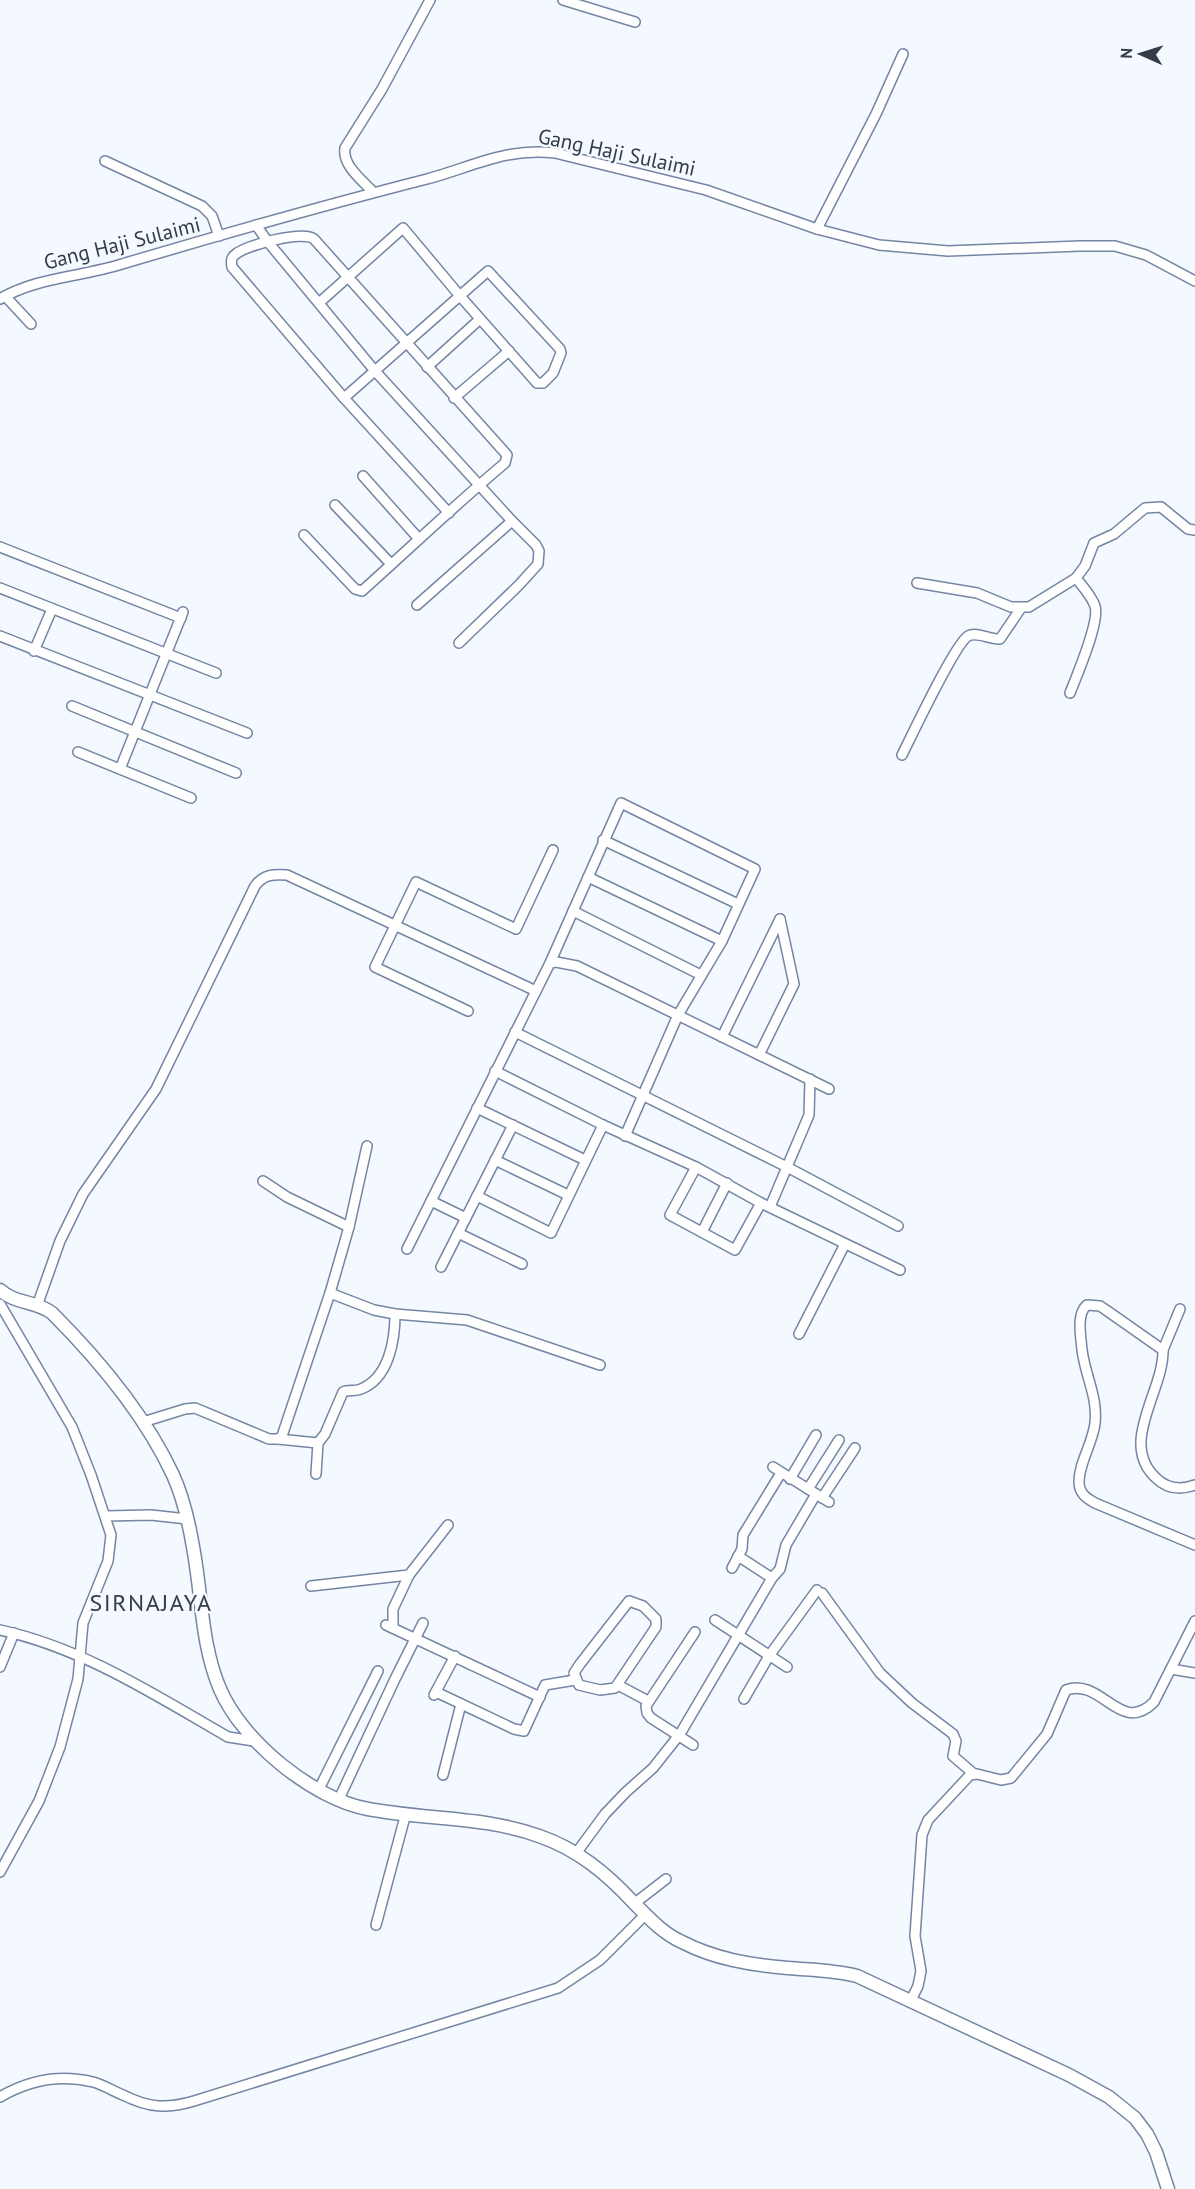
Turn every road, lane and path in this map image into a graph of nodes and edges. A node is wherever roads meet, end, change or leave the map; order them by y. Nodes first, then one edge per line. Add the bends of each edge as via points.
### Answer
1 (430, 0) edge
2 (562, 0) edge
3 (635, 22) dead end
4 (903, 54) dead end
5 (105, 161) dead end
6 (373, 192) junction
7 (256, 225) junction
8 (817, 229) junction
9 (219, 236) junction
10 (268, 242) junction
11 (348, 277) junction
12 (1195, 280) edge
13 (460, 296) junction
14 (3, 297) edge
15 (320, 302) junction
16 (480, 319) junction
17 (31, 324) dead end
18 (406, 343) junction
19 (509, 351) junction
20 (427, 367) junction
21 (375, 371) junction
22 (454, 398) junction
23 (344, 399) junction
24 (363, 476) dead end
25 (479, 484) junction
26 (335, 505) dead end
27 (449, 513) junction
28 (512, 521) junction
29 (1195, 530) edge
30 (304, 535) dead end
31 (419, 539) junction
32 (0, 547) edge
33 (391, 564) junction
34 (1076, 578) junction
35 (917, 583) dead end
36 (0, 588) edge
37 (417, 605) dead end
38 (1021, 608) junction
39 (52, 609) junction
40 (0, 636) edge
41 (459, 643) dead end
42 (34, 651) junction
43 (167, 652) junction
44 (216, 673) dead end
45 (1070, 693) dead end
46 (149, 695) junction
47 (72, 706) dead end
48 (135, 732) junction
49 (247, 734) dead end
50 (78, 752) dead end
51 (902, 755) dead end
52 (120, 769) junction
53 (236, 773) dead end
54 (191, 798) dead end
55 (603, 840) junction
56 (552, 850) dead end
57 (588, 877) junction
58 (738, 904) junction
59 (573, 911) junction
60 (395, 925) junction
61 (722, 941) junction
62 (550, 963) junction
63 (701, 975) junction
64 (536, 991) junction
65 (468, 1011) dead end
66 (678, 1015) junction
67 (515, 1032) junction
68 (722, 1037) junction
69 (759, 1055) junction
70 (495, 1071) junction
71 (810, 1079) junction
72 (829, 1089) dead end
73 (642, 1096) junction
74 (477, 1108) junction
75 (513, 1125) junction
76 (603, 1125) junction
77 (625, 1136) junction
78 (367, 1146) dead end
79 (495, 1160) junction
80 (585, 1160) junction
81 (696, 1167) junction
82 (787, 1167) junction
83 (263, 1181) dead end
84 (727, 1183) junction
85 (568, 1195) junction
86 (477, 1196) junction
87 (431, 1202) junction
88 (760, 1203) junction
89 (770, 1207) junction
90 (466, 1218) junction
91 (898, 1226) dead end
92 (349, 1227) junction
93 (702, 1232) junction
94 (458, 1233) junction
95 (845, 1244) junction
96 (407, 1249) dead end
97 (522, 1264) dead end
98 (441, 1267) dead end
99 (900, 1270) dead end
100 (0, 1290) edge
101 (330, 1293) junction
102 (4, 1301) edge
103 (37, 1306) junction
104 (1180, 1309) dead end
105 (395, 1314) junction
106 (799, 1334) dead end
107 (1163, 1350) junction
108 (600, 1365) dead end
109 (143, 1422) junction
110 (816, 1435) dead end
111 (278, 1439) junction
112 (839, 1440) dead end
113 (318, 1443) junction
114 (855, 1448) dead end
115 (316, 1473) dead end
116 (790, 1479) junction
117 (1195, 1485) edge
118 (819, 1496) junction
119 (106, 1516) junction
120 (187, 1519) junction
121 (448, 1525) dead end
122 (1195, 1545) edge
123 (738, 1556) junction
124 (732, 1568) dead end
125 (409, 1575) junction
126 (772, 1578) junction
127 (311, 1586) dead end
128 (715, 1620) dead end
129 (1195, 1621) edge
130 (423, 1623) dead end
131 (0, 1630) edge
132 (695, 1632) dead end
133 (14, 1633) junction
134 (740, 1636) junction
135 (416, 1638) junction
136 (80, 1655) junction
137 (455, 1656) junction
138 (769, 1656) junction
139 (0, 1667) edge
140 (787, 1667) dead end
141 (1171, 1669) junction
142 (1195, 1673) edge
143 (394, 1679) junction
144 (575, 1680) junction
145 (618, 1685) junction
146 (540, 1697) junction
147 (744, 1699) dead end
148 (648, 1701) junction
149 (461, 1704) junction
150 (680, 1734) junction
151 (254, 1741) junction
152 (693, 1744) dead end
153 (974, 1774) junction
154 (443, 1775) dead end
155 (319, 1789) junction
156 (339, 1799) junction
157 (406, 1813) junction
158 (577, 1852) junction
159 (0, 1872) edge
160 (666, 1879) dead end
161 (634, 1903) junction
162 (645, 1915) junction
163 (376, 1925) dead end
164 (911, 2000) junction
165 (0, 2097) edge
166 (1168, 2189) edge

1 - 6 street via 345,148 346,162
2 - 3 street
4 - 8 street
5 - 9 street via 202,206 212,216
6 - 7 street, Gang Haji Sulaimi
6 - 8 street, Gang Haji Sulaimi via 508,154 534,151 676,181
7 - 9 street, Gang Haji Sulaimi
7 - 10 street
8 - 12 street, Gang Haji Sulaimi via 908,249 1115,246 1146,255
9 - 14 street, Gang Haji Sulaimi via 31,285
10 - 11 street via 310,236
10 - 15 street
10 - 23 street via 237,252 232,267
11 - 13 street via 403,228
11 - 15 street
11 - 18 street
13 - 16 street
13 - 18 street
13 - 19 street via 489,271 561,353 553,373 541,384
14 - 17 street
15 - 21 street
16 - 19 street
16 - 20 street
18 - 20 street
18 - 21 street
19 - 22 street
20 - 22 street
21 - 23 street
21 - 25 street
22 - 25 street via 507,455 505,463
23 - 27 street
24 - 31 street
25 - 27 street
25 - 28 street
26 - 33 street
27 - 31 street
28 - 37 street
28 - 41 street via 536,545 538,564
29 - 34 street via 1161,507 1145,508 1114,534 1094,543
30 - 33 street via 358,591
31 - 33 street
32 - 43 street via 182,615
34 - 38 street via 1035,604
34 - 45 street via 1096,612
35 - 38 street via 976,593
36 - 39 street
38 - 51 street via 1000,639 973,635 966,638
39 - 42 street
39 - 43 street
40 - 42 street
42 - 46 street
43 - 44 street
43 - 46 street
46 - 48 street
46 - 49 street
47 - 48 street
48 - 52 street
48 - 53 street
50 - 52 street
52 - 54 street
55 - 57 street
55 - 58 street
55 - 58 street via 621,803 755,869
56 - 60 street via 516,929 416,882
57 - 59 street
57 - 61 street
58 - 61 street
59 - 62 street
59 - 63 street
60 - 64 street
60 - 65 street via 375,967
60 - 103 street via 287,875 260,879 156,1089 83,1194 60,1241
61 - 63 street
62 - 64 street
62 - 66 street via 577,966
63 - 66 street
64 - 67 street
66 - 68 street
66 - 73 street
67 - 70 street
67 - 73 street
68 - 69 street
68 - 69 street via 780,919 794,984
69 - 71 street
70 - 74 street
70 - 76 street
71 - 72 street
71 - 82 street via 809,1115
73 - 77 street
73 - 82 street
74 - 75 street
74 - 87 street
75 - 79 street
75 - 80 street
76 - 77 street
76 - 80 street
77 - 81 street
78 - 92 street
79 - 85 street
79 - 86 street
80 - 85 street
81 - 84 street
81 - 93 street via 670,1215
82 - 89 street
82 - 91 street
83 - 92 street
84 - 88 street
84 - 93 street
85 - 86 street via 551,1233
86 - 90 street
87 - 90 street
87 - 96 street
88 - 89 street
88 - 93 street via 735,1250
89 - 95 street
90 - 94 street
92 - 101 street
94 - 97 street
94 - 98 street
95 - 99 street
95 - 106 street
100 - 102 street
101 - 105 street via 360,1306
101 - 111 street via 284,1433
102 - 103 street
102 - 119 street via 72,1427
103 - 109 street via 67,1329
104 - 107 street
105 - 108 street via 467,1320
105 - 113 street via 393,1341 382,1370 368,1386 342,1392
107 - 117 street via 1142,1434 1143,1457 1152,1474 1166,1485
107 - 122 street via 1100,1306 1083,1309 1082,1354 1096,1410 1080,1490 1095,1503
109 - 111 street via 195,1408 269,1439
109 - 120 street via 173,1476
110 - 116 street
111 - 113 street
112 - 118 street
113 - 115 street
114 - 118 street
116 - 118 street
116 - 123 street via 777,1470 742,1535
118 - 126 street via 786,1545 780,1569
119 - 120 street
119 - 136 street via 110,1551 83,1623
120 - 151 street via 213,1670 233,1715
121 - 125 street
123 - 124 street
123 - 126 street
125 - 127 street
125 - 135 street via 389,1626
126 - 134 street
128 - 134 street
129 - 141 street
130 - 135 street
131 - 133 street
132 - 148 street
133 - 136 street
133 - 139 street
134 - 138 street
134 - 150 street
135 - 137 street
135 - 143 street
136 - 151 street via 228,1737
136 - 159 street via 73,1704 48,1782
137 - 146 street
137 - 149 street via 435,1695
138 - 140 street
138 - 147 street
138 - 153 street via 820,1592 880,1673 953,1734 953,1756
141 - 142 street
141 - 153 street via 1154,1702 1137,1714 1124,1712 1082,1687 1066,1690 1047,1734 1011,1778 1001,1780
143 - 155 street via 375,1670
143 - 156 street
144 - 145 street via 579,1685 600,1690
144 - 145 street via 580,1664 629,1601 636,1602 656,1619 656,1627
144 - 146 street via 548,1683
145 - 148 street
146 - 149 street via 524,1731
148 - 150 street via 647,1713 651,1718
149 - 154 street
150 - 152 street
150 - 158 street via 653,1768 605,1814
151 - 155 street via 288,1770
153 - 164 street via 928,1820 921,1835 915,1936 921,1971
155 - 156 street
156 - 157 street via 370,1809
157 - 158 street via 501,1825
157 - 163 street
158 - 161 street
160 - 161 street
161 - 162 street
162 - 164 street via 674,1938 712,1955 752,1964 844,1972
162 - 165 street via 600,1960 558,1988 194,2101 157,2107 93,2082 69,2079 40,2080
164 - 166 street via 1069,2075 1116,2103 1147,2134

